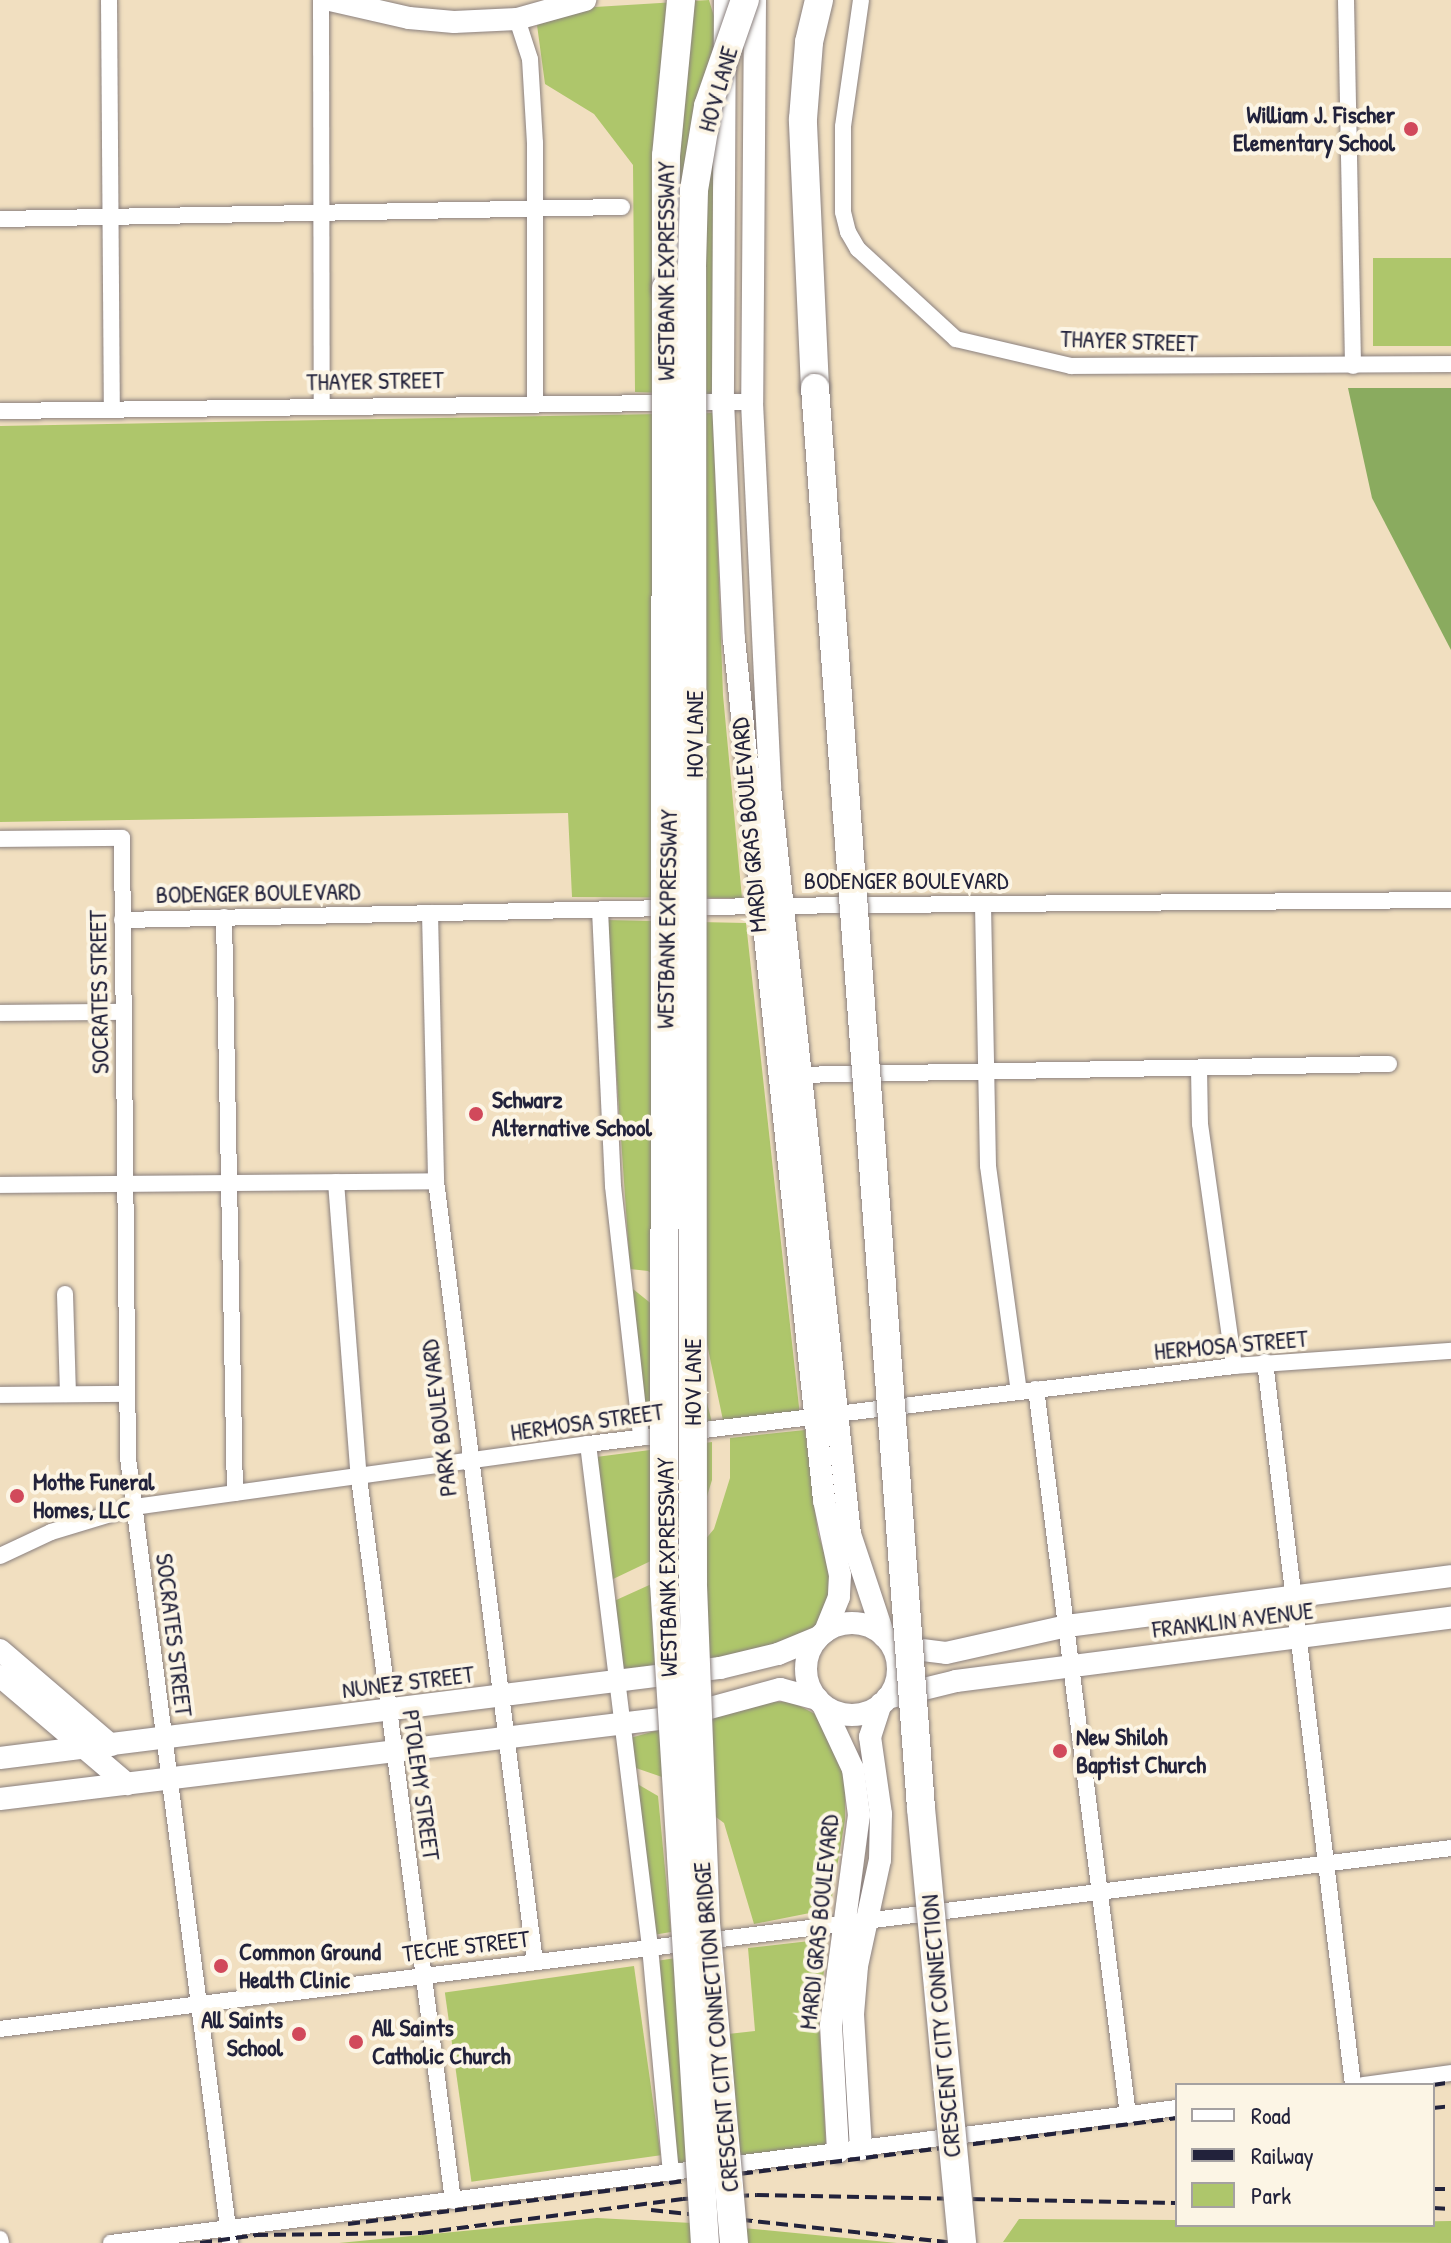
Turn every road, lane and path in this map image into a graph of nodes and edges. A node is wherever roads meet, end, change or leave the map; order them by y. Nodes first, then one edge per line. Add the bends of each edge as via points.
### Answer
1 (109, 0) edge
2 (321, 0) edge
3 (330, 0) edge
4 (585, 0) edge
5 (681, 0) edge
6 (725, 0) edge
7 (745, 0) edge
8 (755, 0) edge
9 (819, 0) edge
10 (861, 0) edge
11 (1346, 0) edge
12 (517, 19) junction
13 (622, 207) dead end
14 (533, 211) junction
15 (324, 213) junction
16 (114, 217) junction
17 (0, 219) edge
18 (1451, 364) edge
19 (1353, 366) junction
20 (723, 401) junction
21 (535, 402) junction
22 (752, 402) junction
23 (322, 407) junction
24 (112, 408) junction
25 (0, 411) edge
26 (0, 839) edge
27 (1451, 900) edge
28 (983, 905) junction
29 (772, 906) junction
30 (600, 910) junction
31 (430, 913) junction
32 (224, 917) junction
33 (122, 920) junction
34 (123, 1012) junction
35 (0, 1013) edge
36 (1389, 1064) dead end
37 (1199, 1068) junction
38 (986, 1071) junction
39 (790, 1075) junction
40 (436, 1181) junction
41 (127, 1182) junction
42 (231, 1182) junction
43 (336, 1182) junction
44 (0, 1185) edge
45 (65, 1294) dead end
46 (1451, 1351) edge
47 (1265, 1362) junction
48 (1234, 1366) junction
49 (1028, 1390) junction
50 (68, 1394) junction
51 (127, 1394) junction
52 (0, 1395) edge
53 (828, 1417) junction
54 (641, 1437) junction
55 (588, 1444) junction
56 (469, 1463) junction
57 (359, 1478) junction
58 (235, 1493) junction
59 (134, 1507) junction
60 (0, 1556) edge
61 (1451, 1576) edge
62 (1292, 1596) junction
63 (1451, 1618) edge
64 (1067, 1626) junction
65 (822, 1634) junction
66 (1298, 1638) junction
67 (887, 1639) junction
68 (0, 1650) edge
69 (1072, 1665) junction
70 (0, 1676) edge
71 (617, 1682) junction
72 (500, 1696) junction
73 (884, 1701) junction
74 (821, 1702) junction
75 (387, 1711) junction
76 (622, 1723) junction
77 (506, 1738) junction
78 (163, 1740) junction
79 (111, 1745) junction
80 (86, 1748) junction
81 (393, 1752) junction
82 (0, 1758) edge
83 (168, 1779) junction
84 (127, 1784) junction
85 (0, 1799) edge
86 (701, 1811) joint
87 (1451, 1848) edge
88 (1326, 1863) junction
89 (1099, 1892) junction
90 (867, 1919) junction
91 (843, 1922) junction
92 (650, 1947) junction
93 (535, 1962) junction
94 (424, 1976) junction
95 (200, 2006) junction
96 (0, 2029) edge
97 (1451, 2073) edge
98 (1353, 2083) edge
99 (1378, 2083) edge
100 (1175, 2108) edge
101 (1128, 2115) junction
102 (861, 2149) junction
103 (838, 2152) junction
104 (671, 2174) junction
105 (453, 2201) junction
106 (229, 2235) edge
107 (111, 2243) edge
108 (705, 2243) edge
109 (734, 2243) edge
110 (962, 2243) edge

1 - 16 street
2 - 15 street
3 - 12 street via 409,18
4 - 12 street
5 - 108 highway, WESTBANK EXPRESSWAY, bridge via 666,156 664,1583
6 - 20 street, MARDI GRAS BOULEVARD
7 - 86 highway, HOV LANE, bridge via 708,106 694,190 692,267 693,1582
8 - 22 street, MARDI GRAS BOULEVARD
9 - 110 highway, CRESCENT CITY CONNECTION, bridge via 809,42 803,193 921,1808
10 - 19 street, THAYER STREET via 843,127 843,212 848,232 858,249 956,339 1071,366
11 - 19 street
12 - 14 street via 530,59
13 - 14 street
14 - 15 street
14 - 21 street
15 - 16 street
15 - 23 street
16 - 17 street
16 - 24 street
18 - 19 street, THAYER STREET
20 - 21 street, THAYER STREET
20 - 22 street, THAYER STREET
20 - 29 street, MARDI GRAS BOULEVARD via 734,639
21 - 23 street, THAYER STREET
22 - 29 street, MARDI GRAS BOULEVARD
23 - 24 street, THAYER STREET
24 - 25 street, THAYER STREET
26 - 33 street, SOCRATES STREET via 122,838
27 - 28 street, BODENGER BOULEVARD
28 - 29 street, BODENGER BOULEVARD
28 - 38 street
29 - 30 street, BODENGER BOULEVARD
29 - 39 street, MARDI GRAS BOULEVARD
30 - 31 street, BODENGER BOULEVARD
30 - 54 street via 613,1186
31 - 32 street, BODENGER BOULEVARD
31 - 40 street, PARK BOULEVARD
32 - 33 street, BODENGER BOULEVARD
32 - 42 street
33 - 34 street, SOCRATES STREET
34 - 35 street
34 - 41 street, SOCRATES STREET
36 - 37 street
37 - 38 street
37 - 48 street via 1200,1124
38 - 39 street
38 - 49 street via 988,1166
39 - 53 street, MARDI GRAS BOULEVARD
40 - 43 street
40 - 56 street, PARK BOULEVARD
41 - 42 street
41 - 44 street
41 - 51 street, SOCRATES STREET
42 - 43 street
42 - 58 street
43 - 57 street, PTOLEMY STREET
45 - 50 street
46 - 47 street, HERMOSA STREET
47 - 48 street, HERMOSA STREET
47 - 62 street
48 - 49 street, HERMOSA STREET
49 - 53 street, HERMOSA STREET
49 - 64 street
50 - 51 street
50 - 52 street
51 - 59 street, SOCRATES STREET
53 - 54 street, HERMOSA STREET
53 - 65 street, MARDI GRAS BOULEVARD via 824,1500 841,1587
53 - 67 street, MARDI GRAS BOULEVARD via 850,1534
54 - 55 street, HERMOSA STREET
55 - 56 street, HERMOSA STREET
55 - 71 street
56 - 57 street, HERMOSA STREET
56 - 72 street, PARK BOULEVARD
57 - 58 street, HERMOSA STREET
57 - 75 street, PTOLEMY STREET
58 - 59 street, HERMOSA STREET
59 - 60 street, HERMOSA STREET via 51,1532
59 - 78 street, SOCRATES STREET
61 - 62 street, FRANKLIN AVENUE
62 - 64 street, FRANKLIN AVENUE
62 - 66 street
63 - 66 street, FRANKLIN AVENUE
64 - 67 street via 946,1653 905,1650
64 - 69 street
65 - 67 street via 854,1623
65 - 71 street, NUNEZ STREET via 738,1664
65 - 74 street via 806,1672
66 - 69 street, FRANKLIN AVENUE
66 - 88 street
67 - 73 street via 897,1675
68 - 79 street
69 - 73 street, FRANKLIN AVENUE via 938,1683
69 - 89 street
70 - 80 street
71 - 72 street, NUNEZ STREET
71 - 76 street
72 - 75 street, NUNEZ STREET
72 - 77 street, PARK BOULEVARD
73 - 74 street via 851,1715
73 - 90 street, MARDI GRAS BOULEVARD via 870,1737 881,1814 880,1860
74 - 76 street via 780,1689 688,1714
74 - 91 street, MARDI GRAS BOULEVARD via 846,1746 856,1790 855,1867
75 - 78 street, NUNEZ STREET
75 - 81 street, PTOLEMY STREET
76 - 77 street
76 - 92 street
77 - 81 street
77 - 93 street, PARK BOULEVARD
78 - 79 street, NUNEZ STREET
78 - 83 street, SOCRATES STREET
79 - 80 street, NUNEZ STREET
80 - 82 street, NUNEZ STREET
80 - 84 street
81 - 83 street
81 - 94 street, PTOLEMY STREET
83 - 84 street
83 - 95 street, SOCRATES STREET
84 - 85 street
86 - 109 highway, CRESCENT CITY CONNECTION BRIDGE, bridge
87 - 88 street, TECHE STREET
88 - 89 street, TECHE STREET
88 - 98 street
89 - 90 street, TECHE STREET
89 - 101 street
90 - 91 street, TECHE STREET
90 - 102 street, MARDI GRAS BOULEVARD via 853,2014
91 - 92 street, TECHE STREET
91 - 103 street, MARDI GRAS BOULEVARD via 831,2025
92 - 93 street, TECHE STREET
92 - 104 street
93 - 94 street, TECHE STREET
94 - 95 street, TECHE STREET
94 - 105 street, PTOLEMY STREET
95 - 96 street, TECHE STREET
95 - 106 street, SOCRATES STREET
97 - 99 street
100 - 101 street
101 - 102 street
102 - 103 street
103 - 104 street
104 - 105 street
105 - 106 street
106 - 107 street

